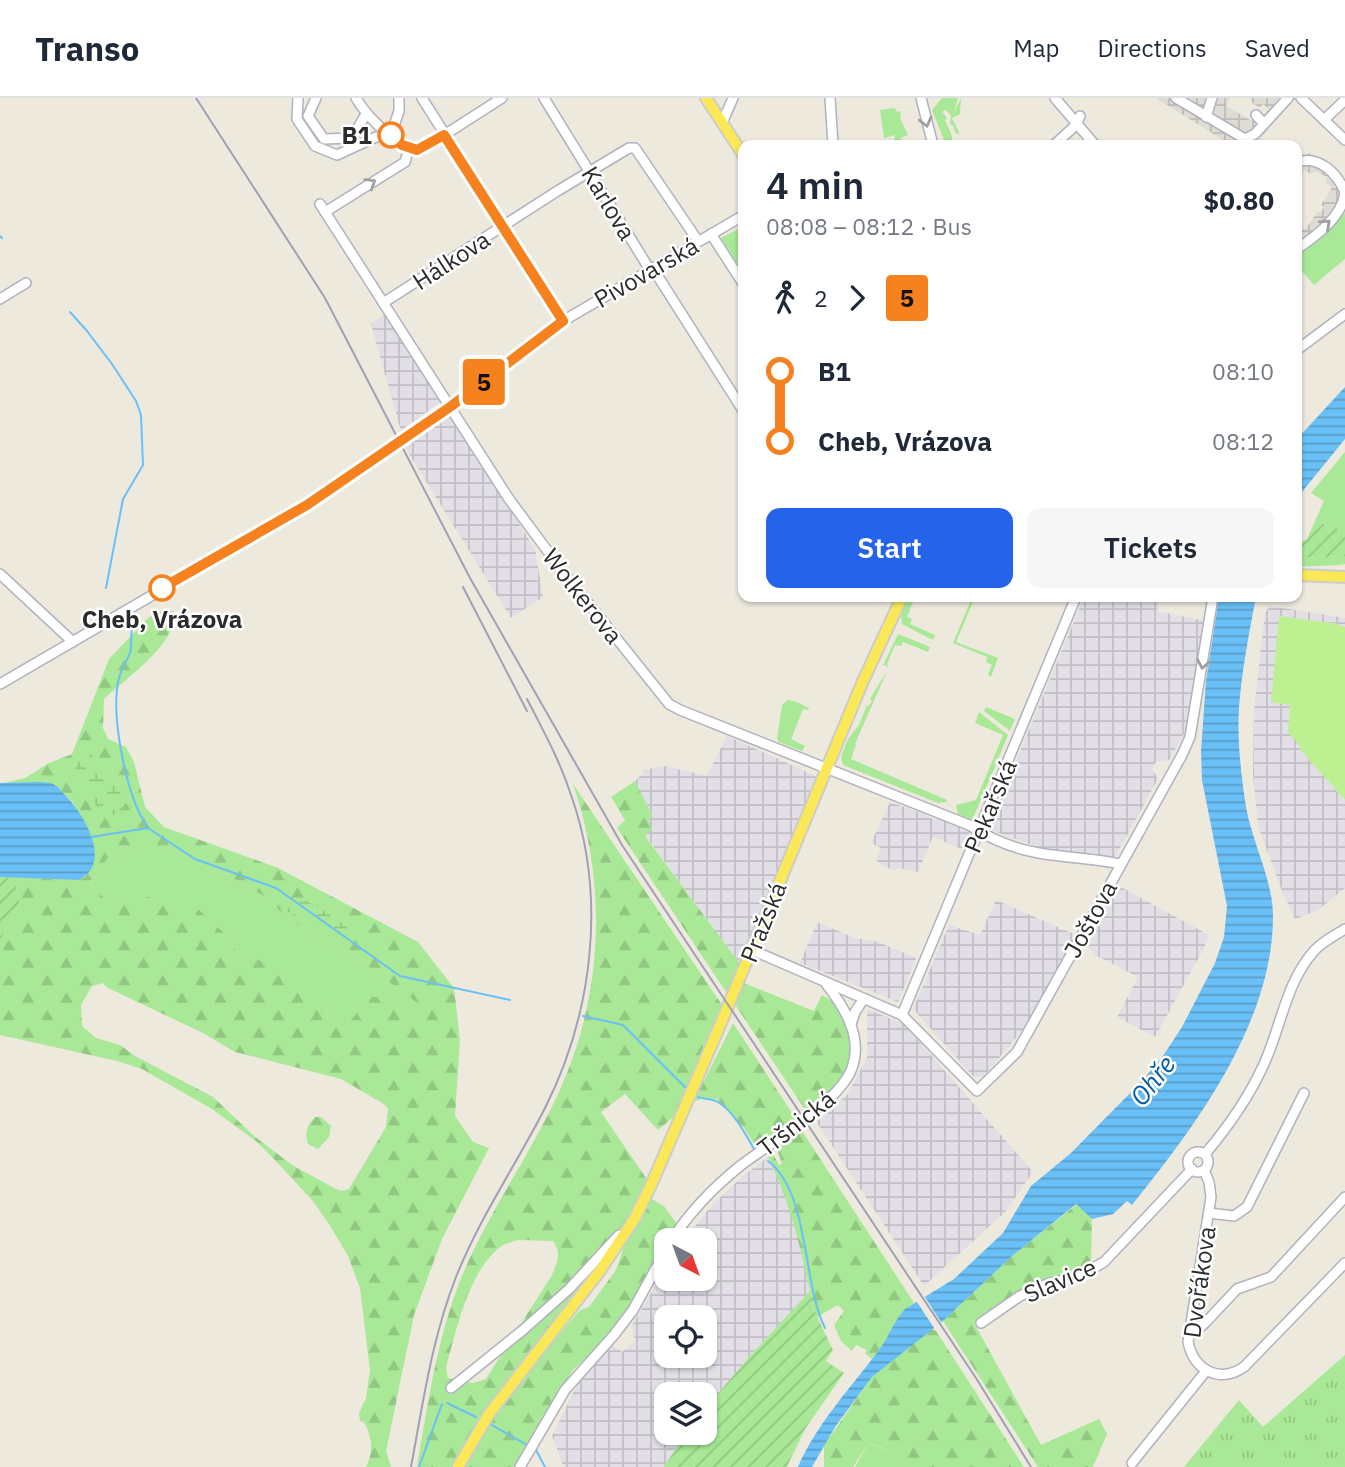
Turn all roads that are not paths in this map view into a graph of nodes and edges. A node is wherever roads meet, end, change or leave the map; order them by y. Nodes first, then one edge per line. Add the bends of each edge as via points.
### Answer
1 (298, 98) edge
2 (316, 98) edge
3 (356, 98) edge
4 (399, 98) edge
5 (422, 98) edge
6 (502, 98) edge
7 (544, 98) edge
8 (710, 98) edge
9 (733, 98) edge
10 (830, 98) edge
11 (920, 98) edge
12 (1055, 98) edge
13 (1176, 98) edge
14 (1212, 98) edge
15 (1288, 98) edge
16 (1301, 98) edge
17 (1345, 100) edge
18 (366, 114) junction
19 (1256, 115) dead end
20 (1206, 117) junction
21 (1078, 120) junction
22 (1324, 120) junction
23 (722, 122) junction
24 (1264, 124) junction
25 (391, 135) junction
26 (444, 135) junction
27 (833, 140) edge
28 (932, 140) edge
29 (1059, 140) edge
30 (1091, 140) edge
31 (1243, 140) edge
32 (1248, 140) edge
33 (1345, 140) edge
34 (738, 147) edge
35 (409, 148) junction
36 (1302, 161) edge
37 (590, 172) junction
38 (1345, 193) edge
39 (738, 218) edge
40 (504, 225) junction
41 (711, 234) junction
42 (698, 242) junction
43 (1302, 245) edge
44 (650, 270) junction
45 (738, 276) edge
46 (26, 283) dead end
47 (0, 299) edge
48 (383, 303) junction
49 (1343, 316) edge
50 (563, 321) junction
51 (1302, 346) edge
52 (738, 403) edge
53 (450, 407) junction
54 (1345, 570) edge
55 (0, 574) edge
56 (1302, 575) edge
57 (1320, 576) junction
58 (1345, 577) edge
59 (895, 602) edge
60 (899, 602) edge
61 (1074, 602) edge
62 (1212, 602) edge
63 (888, 624) junction
64 (73, 642) junction
65 (0, 684) edge
66 (826, 770) junction
67 (978, 831) junction
68 (1120, 864) junction
69 (1345, 929) edge
70 (752, 950) junction
71 (826, 983) junction
72 (863, 1000) junction
73 (902, 1015) junction
74 (851, 1024) junction
75 (1304, 1093) dead end
76 (1205, 1154) junction
77 (1192, 1169) junction
78 (1204, 1170) junction
79 (1345, 1197) edge
80 (1209, 1213) junction
81 (635, 1218) junction
82 (681, 1228) edge
83 (1345, 1263) edge
84 (654, 1272) edge
85 (981, 1323) dead end
86 (1188, 1334) junction
87 (1206, 1371) junction
88 (450, 1388) dead end
89 (1132, 1464) dead end
90 (458, 1467) edge
91 (520, 1467) edge

1 - 25 street via 297,119 315,146 337,155
2 - 18 street via 308,116 324,139 352,138
3 - 18 street
4 - 25 street
5 - 26 street
6 - 26 street
7 - 37 street, Karlova
8 - 23 main road
9 - 23 street
10 - 27 street
11 -> 28 street
12 - 21 street
13 - 20 street
14 - 20 street
15 - 24 street
16 - 22 street
17 - 22 street
18 - 25 street
19 - 24 street
20 - 31 street
21 - 29 street
21 - 30 street
22 - 33 street
23 - 34 main road
24 - 32 street
25 - 35 street
26 - 35 street via 423,148
26 - 40 street
48 -> 35 street, Wolkerova via 323,208 405,162
36 - 38 street via 1317,161 1338,178
37 - 40 street, Hálkova
37 - 42 street, Hálkova via 635,148
37 - 44 street, Karlova
43 -> 38 street via 1334,217
39 - 41 street, Pivovarská
40 - 48 street, Hálkova
40 - 50 street
41 - 42 street, Pivovarská
41 - 45 street
42 - 44 street, Pivovarská
44 - 50 street, Pivovarská
44 - 52 street, Karlova
46 - 47 street
48 - 53 street, Wolkerova
49 - 51 street
50 - 53 street, Pivovarská
53 - 64 street, Pivovarská via 307,505
53 - 66 street, Wolkerova via 509,499 669,704
54 - 57 main road
55 - 64 street
56 - 57 main road
57 - 58 main road
59 - 63 main road, Pražská
60 - 63 main road, Pražská
61 - 67 street, Pekařská
62 -> 68 street, Joštova via 1190,737
63 - 66 main road, Pražská
64 - 65 street, Pivovarská
66 - 67 street, Wolkerova
66 - 70 main road, Pražská
67 - 68 street, Wolkerova via 1038,853
67 - 73 street, Pekařská
68 - 73 street, Joštova via 1017,1052 977,1091
69 - 76 street via 1322,943 1301,969 1256,1081
70 - 71 street
70 - 81 main road, Pražská
71 - 72 street
71 - 74 street, Tršnická
72 - 73 street
72 - 74 street
74 - 82 street, Tršnická via 855,1054 843,1085 722,1182
75 - 80 street via 1247,1207 1234,1216
76 - 77 street via 1191,1155 1188,1163
76 - 78 street via 1209,1161
77 - 78 street
77 - 85 street, Slavice via 1104,1262 1020,1296
78 - 80 street, Dvořákova via 1211,1190
79 - 86 street via 1270,1278 1237,1289
80 - 86 street, Dvořákova
81 - 88 street, Pražská via 569,1289
81 - 90 main road, Pražská via 600,1272 489,1414
83 - 87 street, Dvořákova via 1244,1367 1226,1376
84 - 91 street via 633,1310 565,1390
86 - 87 street, Dvořákova via 1193,1357
87 - 89 street

